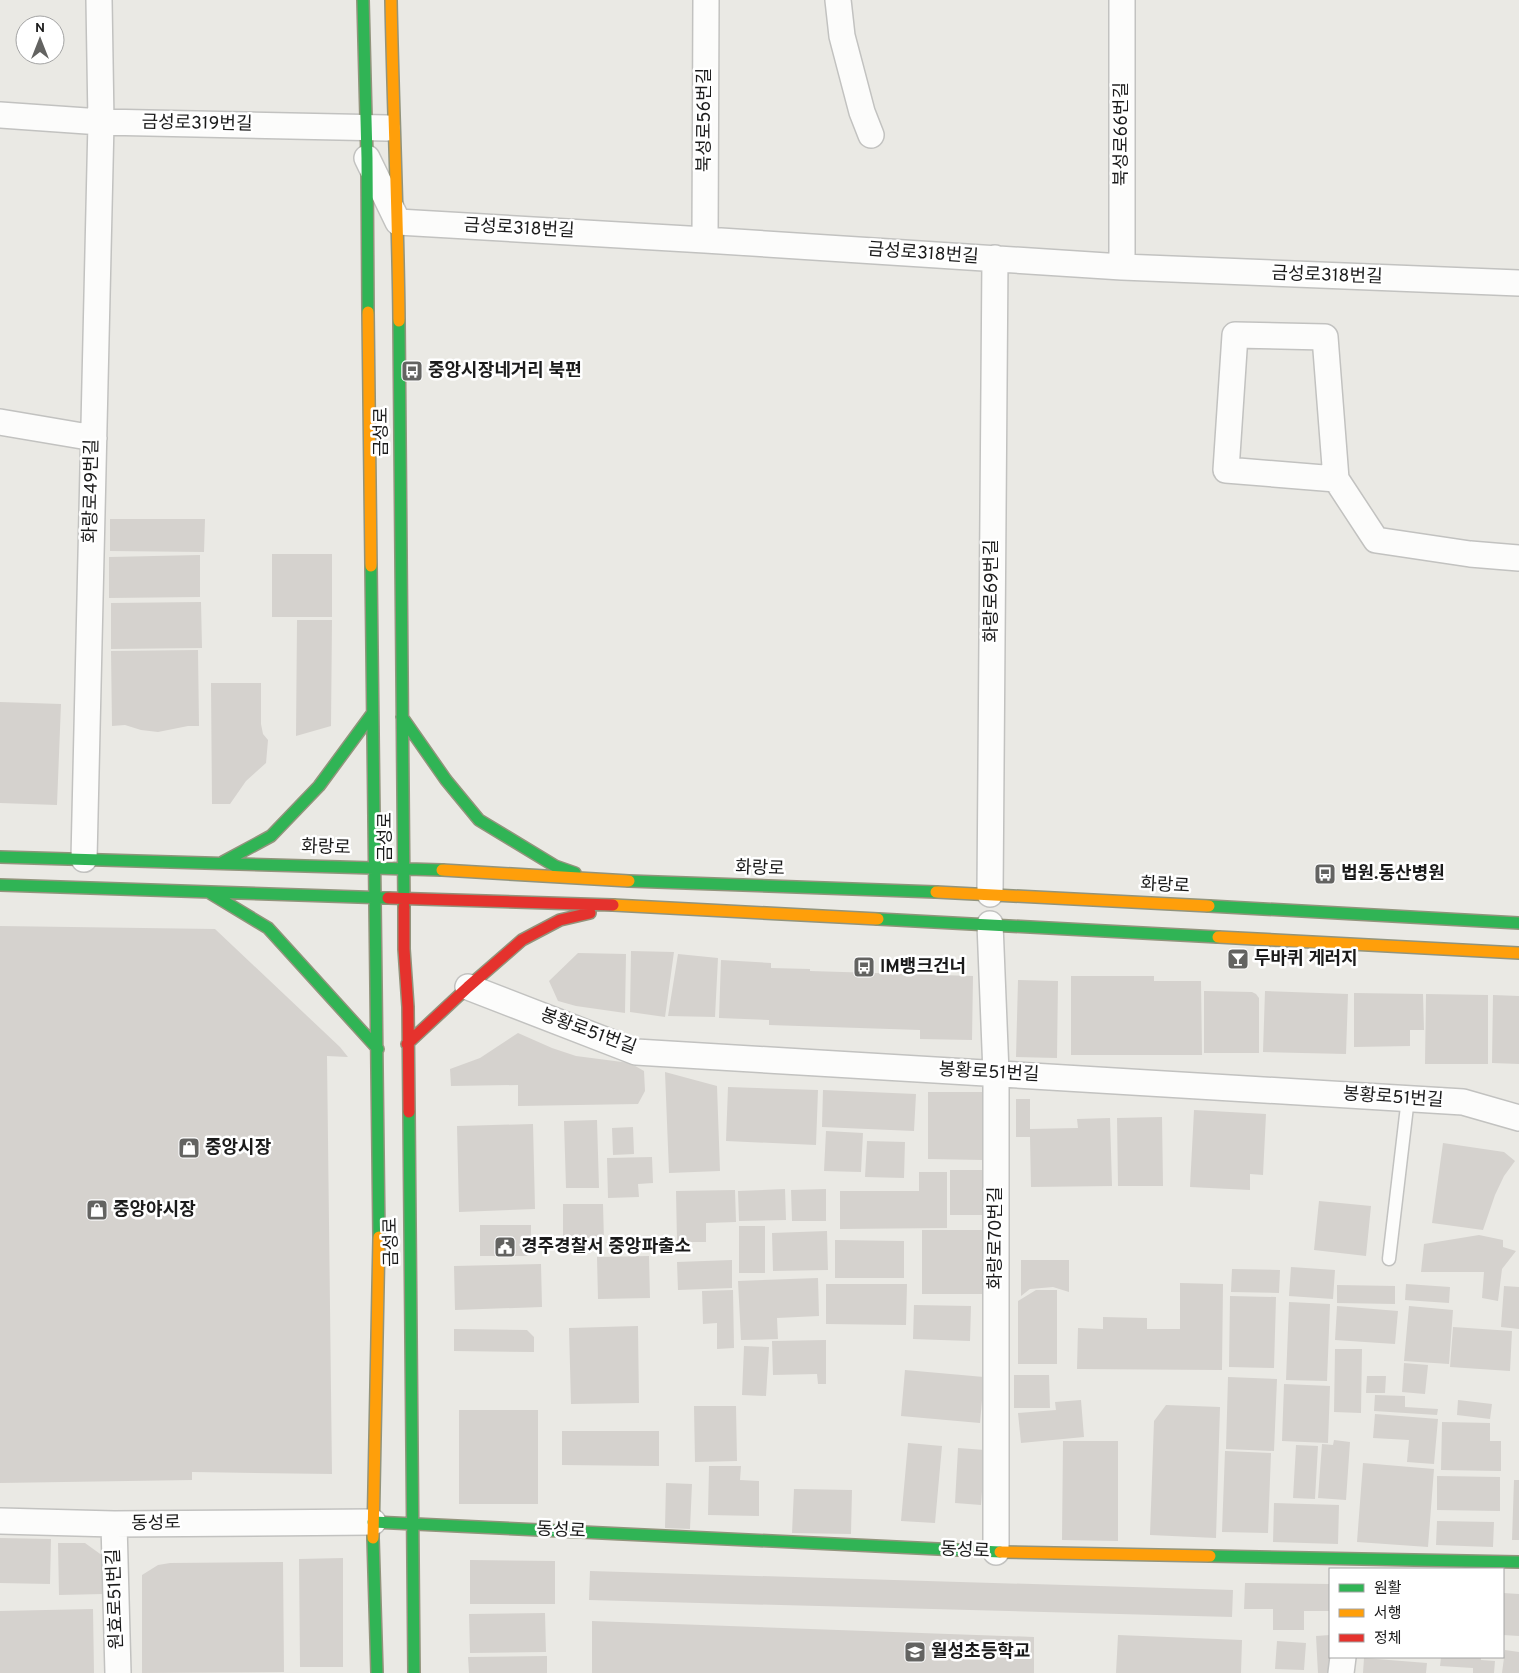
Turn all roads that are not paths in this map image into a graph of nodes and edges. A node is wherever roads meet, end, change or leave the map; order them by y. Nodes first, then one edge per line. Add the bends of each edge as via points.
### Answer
1 (99, 0) edge
2 (363, 0) edge
3 (391, 0) edge
4 (706, 0) edge
5 (838, 0) edge
6 (1122, 0) edge
7 (0, 115) edge
8 (101, 122) junction
9 (366, 128) junction
10 (393, 128) junction
11 (871, 135) dead end
12 (367, 158) junction
13 (398, 222) junction
14 (705, 240) junction
15 (995, 258) junction
16 (1122, 267) junction
17 (1519, 283) edge
18 (0, 422) edge
19 (94, 438) junction
20 (1336, 478) junction
21 (1519, 558) edge
22 (372, 714) junction
23 (402, 717) junction
24 (0, 857) edge
25 (84, 859) junction
26 (221, 863) junction
27 (374, 867) junction
28 (403, 868) junction
29 (603, 880) junction
30 (0, 885) edge
31 (206, 891) junction
32 (990, 894) junction
33 (374, 898) junction
34 (404, 898) junction
35 (624, 906) junction
36 (1519, 923) edge
37 (990, 924) junction
38 (1519, 953) edge
39 (468, 987) junction
40 (408, 1044) junction
41 (378, 1049) junction
42 (996, 1073) junction
43 (1408, 1098) junction
44 (1519, 1118) edge
45 (1389, 1259) dead end
46 (0, 1521) edge
47 (373, 1522) junction
48 (114, 1524) junction
49 (412, 1524) junction
50 (996, 1552) junction
51 (1519, 1562) edge
52 (1358, 1564) edge
53 (1344, 1658) edge
54 (118, 1673) edge
55 (378, 1673) edge
56 (414, 1673) edge
57 (1341, 1673) edge

1 - 8 street, 화랑로49번길
2 - 9 street, 금성로
3 - 10 street, 금성로
4 - 14 street, 북성로56번길
5 - 11 street via 842,36
6 - 16 street, 북성로66번길
7 - 8 street, 금성로319번길
8 - 9 street, 금성로319번길
8 - 19 street, 화랑로49번길
9 - 10 street, 금성로319번길
9 - 12 street, 금성로
10 - 13 street, 금성로
12 - 13 street
12 - 22 street, 금성로
13 - 14 street, 금성로318번길
13 - 23 street, 금성로
14 - 15 street, 금성로318번길
15 - 16 street, 금성로318번길
15 - 32 street, 화랑로69번길
16 - 17 street, 금성로318번길
18 - 19 street
19 - 25 street, 화랑로49번길
20 - 20 street via 1226,470 1235,335 1326,337
20 - 21 street via 1376,540
22 - 26 street via 319,786 271,836
22 - 27 street, 금성로
23 - 28 street, 금성로
23 - 29 street via 479,820 555,866
24 - 25 street, 화랑로
25 - 26 street, 화랑로
26 - 27 street, 화랑로
27 - 28 street, 화랑로
27 - 33 street, 금성로
28 - 29 street, 화랑로
28 - 34 street, 금성로
29 - 32 street, 화랑로
30 - 31 street
31 - 33 street
31 - 41 street via 268,928
32 - 36 street, 화랑로
32 - 37 street, 화랑로69번길
33 - 34 street
33 - 41 street, 금성로
34 - 35 street
34 - 40 street, 금성로
35 - 37 street
35 - 39 street via 560,920 522,940
37 - 38 street
37 - 42 street, 화랑로70번길
39 - 40 street
39 - 42 street, 봉황로51번길 via 636,1052
40 - 49 street, 금성로
41 - 47 street, 금성로 via 379,1247
42 - 43 street, 봉황로51번길
42 - 50 street, 화랑로70번길
43 - 44 street, 봉황로51번길 via 1463,1102
43 - 45 lane
46 - 48 street, 동성로
47 - 48 street, 동성로
47 - 49 street, 동성로
47 - 55 street, 금성로
48 - 54 street, 원효로51번길
49 - 50 street, 동성로
49 - 56 street, 금성로
50 - 52 street, 동성로
51 - 52 street, 동성로
53 - 57 street

